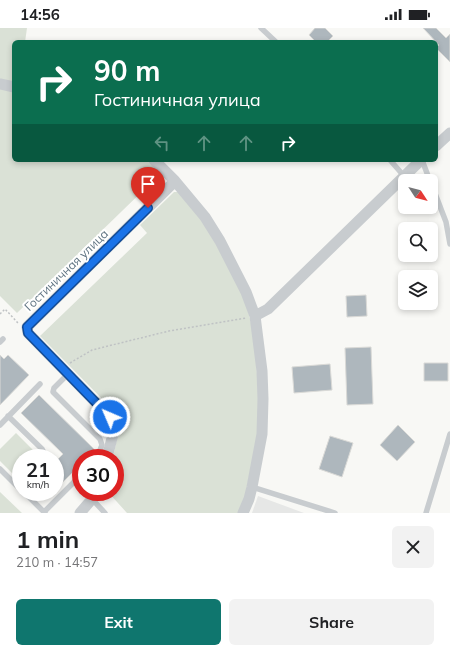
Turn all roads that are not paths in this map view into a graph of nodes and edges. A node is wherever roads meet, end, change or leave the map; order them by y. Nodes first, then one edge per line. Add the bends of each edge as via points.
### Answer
1 (261, 28) edge
2 (274, 40) edge
3 (0, 84) edge
4 (12, 87) edge
5 (450, 133) edge
6 (438, 144) edge
7 (156, 162) edge
8 (392, 162) edge
9 (420, 162) edge
10 (423, 162) edge
11 (402, 174) edge
12 (406, 174) edge
13 (428, 174) edge
14 (175, 182) junction
15 (398, 182) edge
16 (438, 201) edge
17 (450, 244) edge
18 (255, 316) junction
19 (65, 371) junction
20 (40, 384) dead end
21 (8, 416) junction
22 (0, 425) edge
23 (450, 434) edge
24 (41, 449) edge
25 (100, 449) edge
26 (110, 449) edge
27 (0, 469) edge
28 (12, 481) edge
29 (72, 484) edge
30 (252, 487) junction
31 (33, 501) edge
32 (91, 501) edge
33 (98, 501) edge
34 (44, 513) edge
35 (80, 513) edge
36 (105, 513) edge
37 (243, 513) edge
38 (335, 513) edge
39 (426, 513) edge

1 - 2 lane
3 - 4 street
5 - 6 street
7 - 14 street
8 - 11 lane
9 - 12 street
10 - 13 lane
14 - 18 street via 205,216 220,241
14 - 19 street, Гостиничная улица via 27,327 28,333
15 - 18 street via 268,309
16 - 17 lane via 446,222
18 - 30 street via 263,399 262,434
19 - 25 lane via 53,392 100,439
19 - 26 street, Гостиничная улица via 110,417 115,426
20 - 21 lane
21 - 22 lane
21 - 24 lane
23 - 39 lane
27 - 28 lane
29 - 34 lane
30 - 37 street
30 - 38 lane
31 - 34 lane
32 - 35 street
33 - 36 lane

